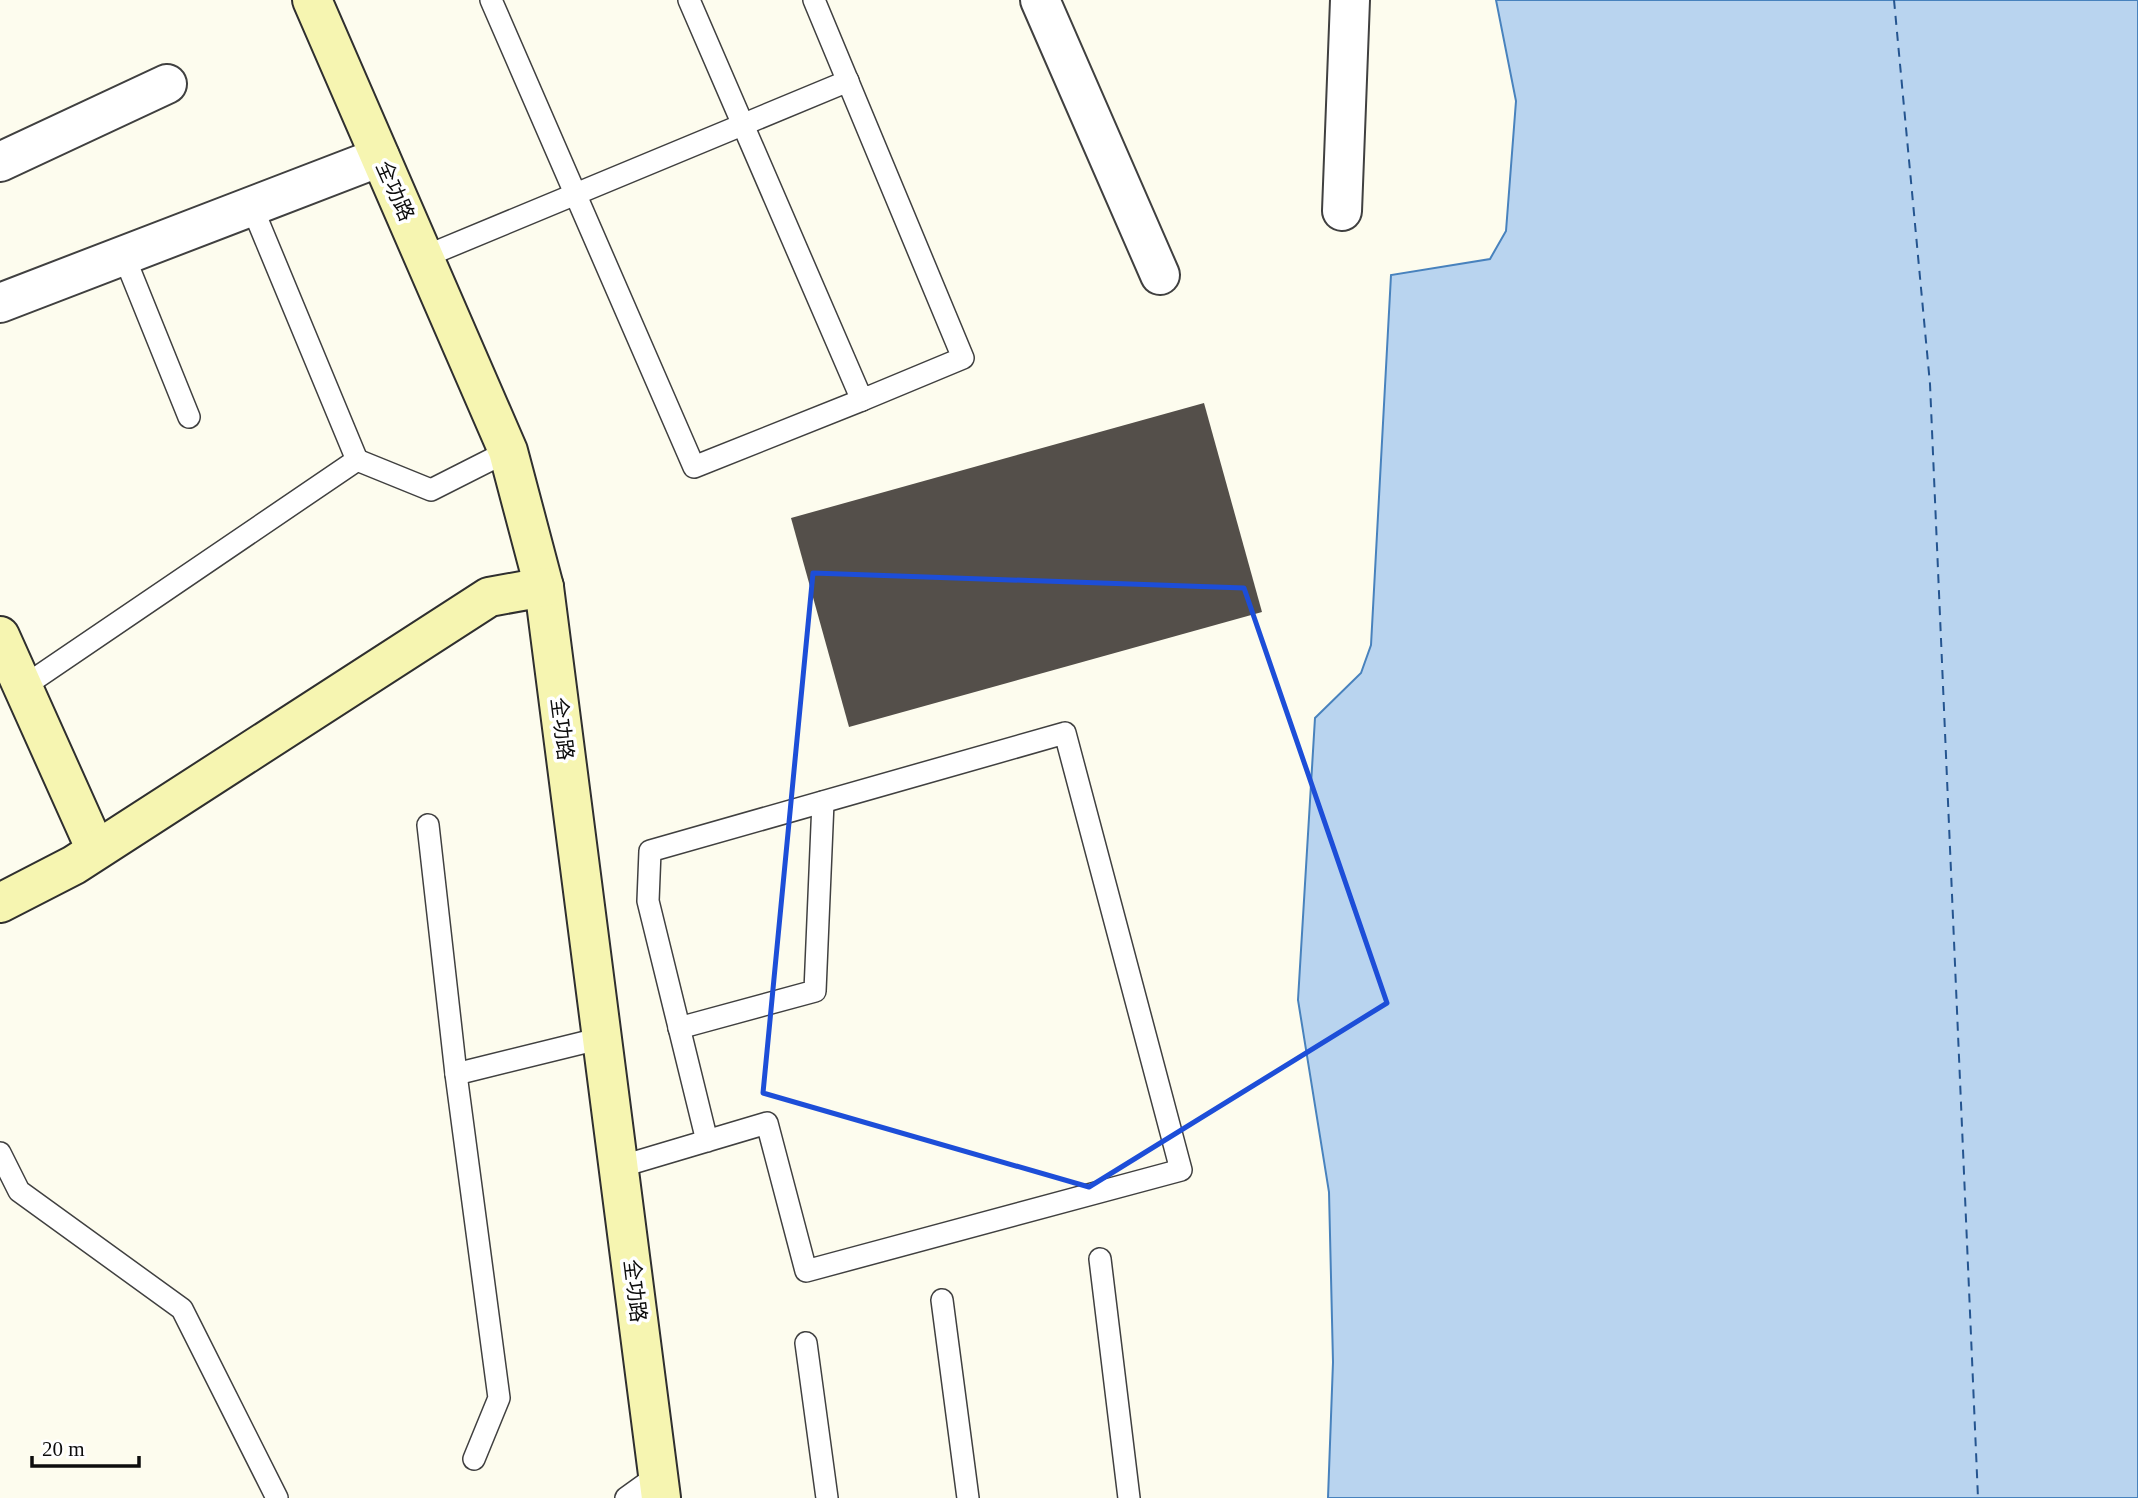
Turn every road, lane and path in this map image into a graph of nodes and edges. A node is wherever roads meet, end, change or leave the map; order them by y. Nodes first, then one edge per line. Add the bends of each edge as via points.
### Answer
1 (312, 0) edge
2 (491, 0) edge
3 (689, 0) edge
4 (814, 0) edge
5 (1040, 0) edge
6 (1350, 0) edge
7 (848, 80) junction
8 (167, 84) dead end
9 (743, 124) junction
10 (380, 157) junction
11 (0, 162) edge
12 (576, 194) junction
13 (252, 206) junction
14 (1342, 211) dead end
15 (124, 256) junction
16 (424, 257) junction
17 (1160, 275) dead end
18 (0, 303) edge
19 (862, 400) junction
20 (189, 417) dead end
21 (508, 451) junction
22 (357, 460) junction
23 (544, 587) junction
24 (0, 636) edge
25 (23, 687) junction
26 (823, 802) junction
27 (428, 825) dead end
28 (96, 850) junction
29 (0, 903) edge
30 (679, 1028) junction
31 (602, 1038) junction
32 (456, 1074) junction
33 (707, 1141) junction
34 (0, 1153) edge
35 (619, 1167) junction
36 (1100, 1259) dead end
37 (942, 1300) dead end
38 (806, 1343) dead end
39 (474, 1459) dead end
40 (659, 1487) edge
41 (277, 1498) edge
42 (625, 1498) edge
43 (827, 1498) edge
44 (968, 1498) edge
45 (1129, 1498) edge

1 - 10 street, 全功路
2 - 12 lane
3 - 9 lane
4 - 7 lane
5 - 17 street
6 - 14 street
7 - 9 lane
7 - 19 lane via 963,358
8 - 11 street
9 - 12 lane
9 - 19 lane
10 - 13 street
10 - 16 street, 全功路
12 - 16 lane
12 - 19 lane via 694,467
13 - 15 street
13 - 22 lane
15 - 18 street
15 - 20 lane
16 - 21 street, 全功路
21 - 22 lane via 431,490
21 - 23 street, 全功路
22 - 25 lane
23 - 28 street via 489,597
23 - 31 street, 全功路
24 - 25 street
25 - 28 street
26 - 30 lane via 815,991
26 - 30 lane via 650,852 649,901
26 - 33 lane via 1065,733 1181,1170 806,1271 767,1124
27 - 32 lane
28 - 29 street
30 - 33 lane
31 - 32 lane
31 - 35 street, 全功路
32 - 39 lane via 499,1398
33 - 35 lane
34 - 41 lane via 19,1191 182,1309
35 - 40 street, 全功路
36 - 45 lane
37 - 44 lane
38 - 43 lane
40 - 42 lane

